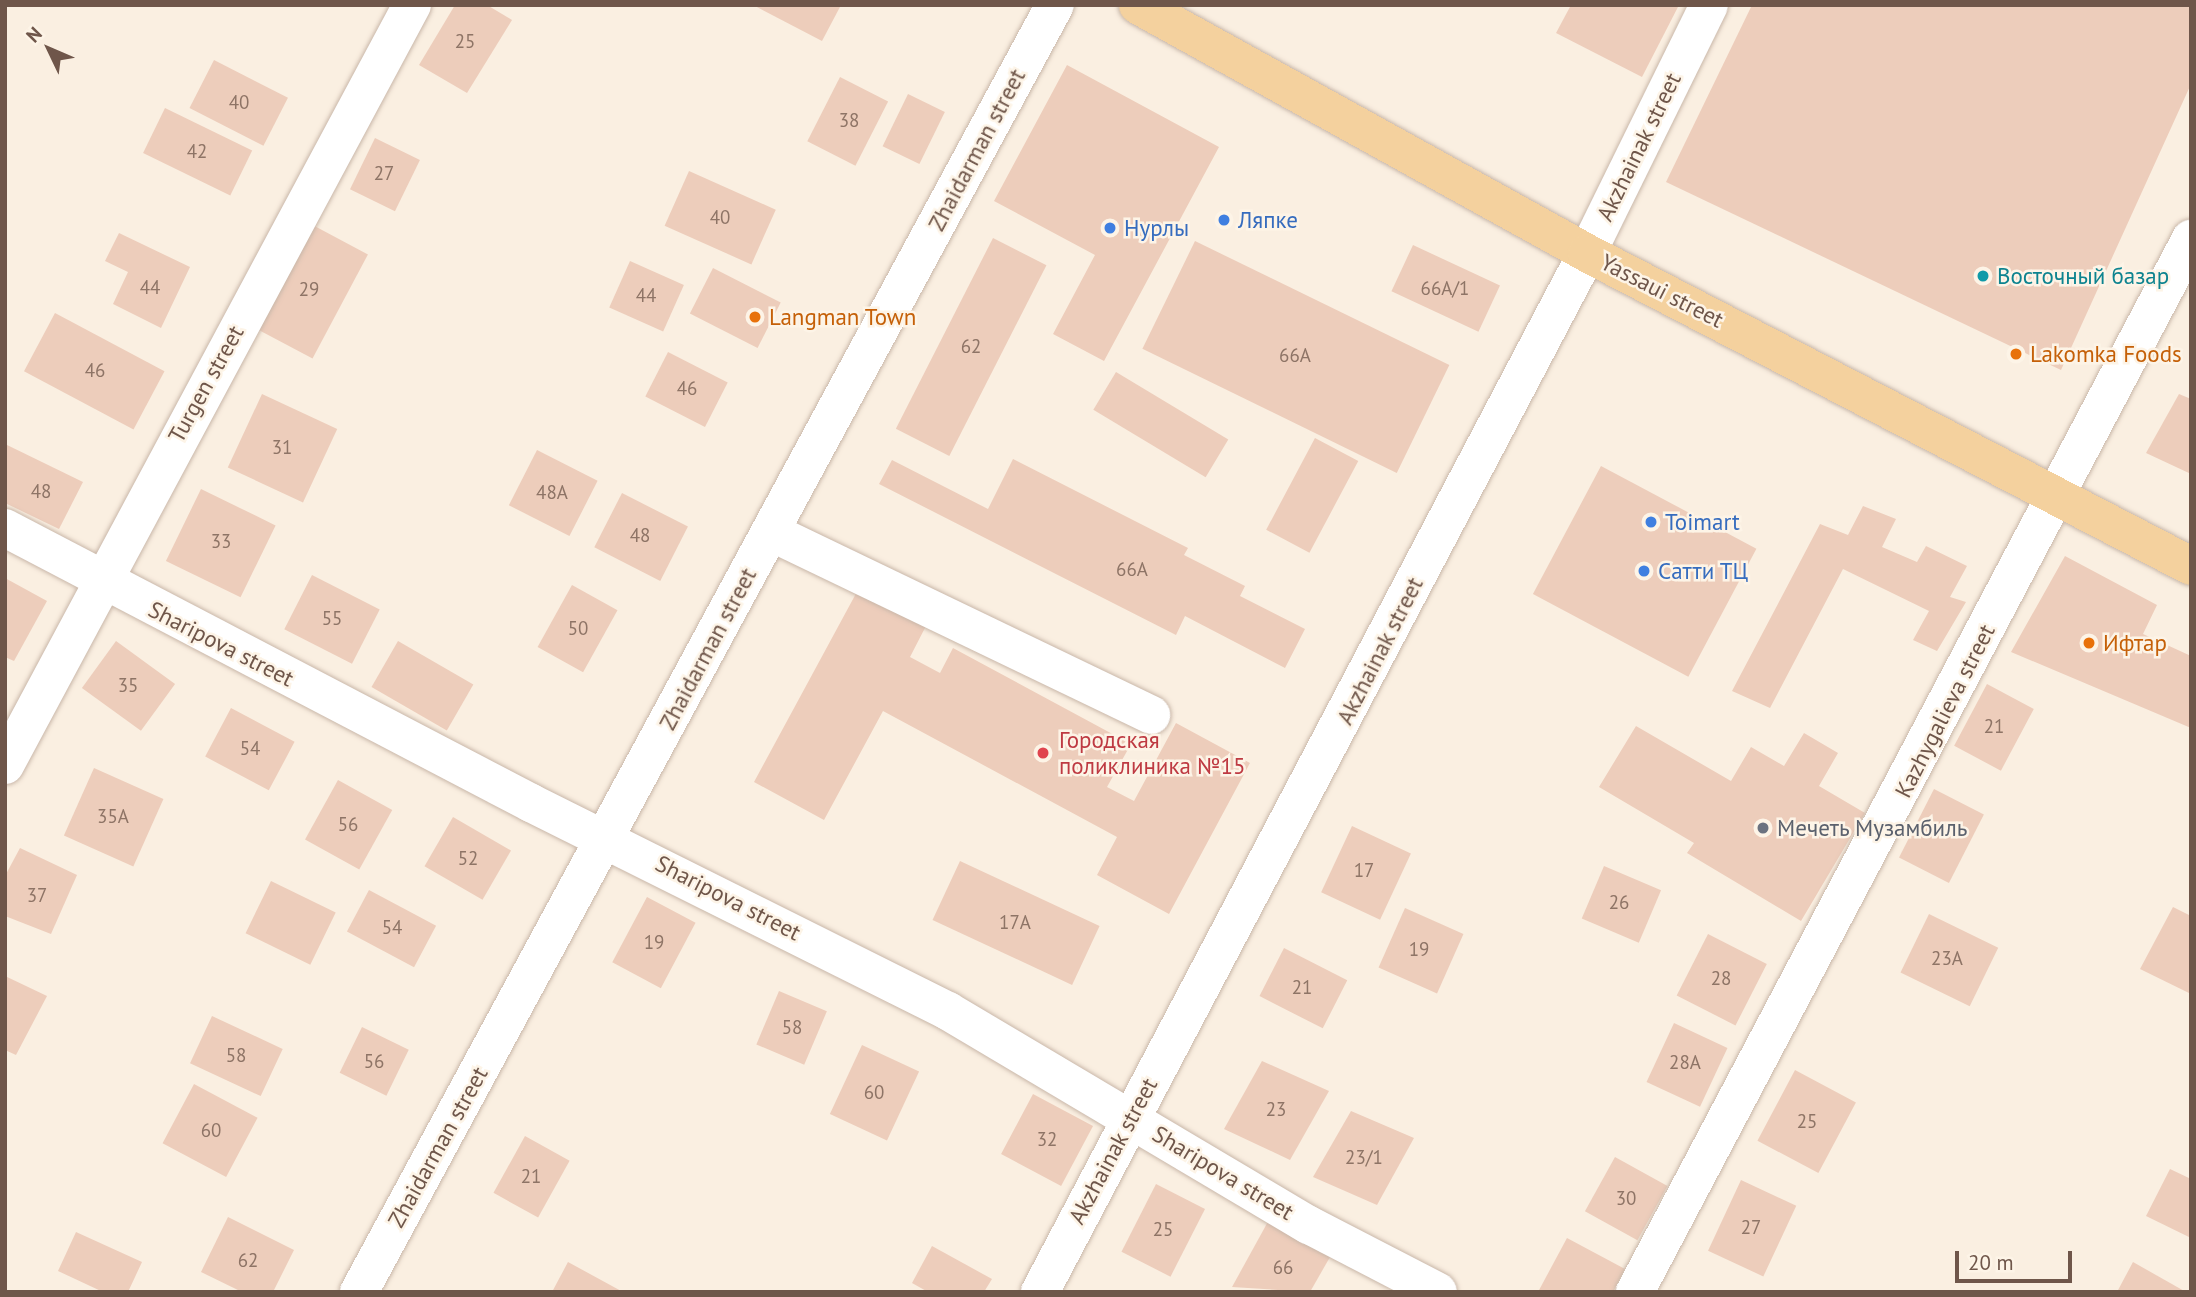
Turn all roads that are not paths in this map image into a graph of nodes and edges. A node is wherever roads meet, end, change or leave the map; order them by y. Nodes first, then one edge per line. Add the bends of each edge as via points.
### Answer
1 (412, 5) edge
2 (1055, 5) edge
3 (1138, 5) edge
4 (1709, 5) edge
5 (2191, 239) edge
6 (1587, 253) junction
7 (2057, 491) junction
8 (5, 528) edge
9 (771, 532) junction
10 (2191, 566) edge
11 (101, 577) junction
12 (1151, 715) dead end
13 (5, 765) edge
14 (607, 837) junction
15 (1129, 1116) junction
16 (359, 1292) edge
17 (1040, 1292) edge
18 (1438, 1292) edge
19 (1635, 1292) edge

1 - 11 street, Turgen street
2 - 9 street, Zhaidarman street
3 - 6 main road, Yassaui street
4 - 6 street, Akzhainak street
5 - 7 street, Kazhygalieva street
6 - 7 main road, Yassaui street
6 - 15 street, Akzhainak street via 1202,992
7 - 10 main road, Yassaui street
7 - 19 street, Kazhygalieva street
8 - 11 street, Sharipova street
9 - 12 street
9 - 14 street, Zhaidarman street
11 - 13 street, Turgen street
11 - 14 street, Sharipova street via 161,613
14 - 15 street, Sharipova street via 948,1010
14 - 16 street, Zhaidarman street
15 - 17 street, Akzhainak street
15 - 18 street, Sharipova street via 1309,1225

